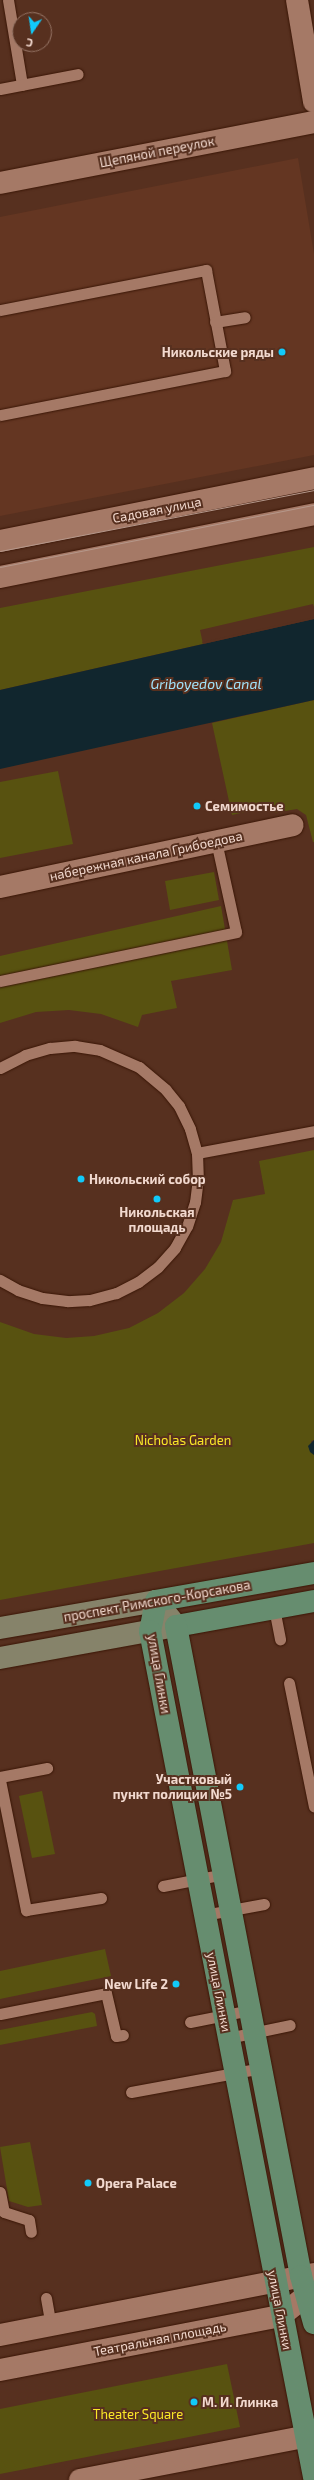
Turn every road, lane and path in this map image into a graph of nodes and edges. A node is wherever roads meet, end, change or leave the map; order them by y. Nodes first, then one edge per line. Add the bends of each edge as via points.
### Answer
1 (8, 0) edge
2 (297, 0) edge
3 (78, 74) dead end
4 (22, 85) junction
5 (0, 89) edge
6 (314, 102) edge
7 (314, 122) edge
8 (0, 183) edge
9 (0, 310) edge
10 (245, 317) dead end
11 (215, 322) junction
12 (0, 415) edge
13 (314, 478) edge
14 (314, 514) edge
15 (0, 541) edge
16 (0, 577) edge
17 (293, 825) dead end
18 (216, 841) junction
19 (0, 887) edge
20 (0, 981) edge
21 (0, 1068) edge
22 (314, 1131) edge
23 (196, 1153) junction
24 (0, 1280) edge
25 (314, 1573) edge
26 (156, 1601) junction
27 (314, 1601) edge
28 (274, 1608) junction
29 (176, 1626) junction
30 (0, 1628) edge
31 (150, 1631) junction
32 (280, 1639) dead end
33 (0, 1658) edge
34 (289, 1683) dead end
35 (47, 1768) dead end
36 (0, 1777) edge
37 (0, 1780) edge
38 (314, 1807) edge
39 (224, 1874) junction
40 (197, 1879) junction
41 (162, 1886) dead end
42 (100, 1898) dead end
43 (264, 1904) dead end
44 (231, 1910) junction
45 (204, 1915) junction
46 (250, 2010) junction
47 (0, 2014) edge
48 (224, 2016) junction
49 (190, 2022) dead end
50 (290, 2026) dead end
51 (254, 2032) junction
52 (124, 2035) dead end
53 (228, 2038) junction
54 (262, 2068) junction
55 (235, 2073) junction
56 (131, 2092) dead end
57 (0, 2192) edge
58 (31, 2232) dead end
59 (275, 2282) junction
60 (309, 2285) edge
61 (46, 2298) dead end
62 (281, 2316) junction
63 (314, 2323) edge
64 (51, 2325) junction
65 (0, 2335) edge
66 (0, 2370) edge
67 (310, 2436) edge
68 (314, 2477) edge
69 (80, 2480) edge

1 - 4 lane
2 - 6 street
3 - 4 lane
4 - 5 lane
7 - 8 street, Щепяной переулок
9 - 11 lane via 206,270
10 - 11 lane
11 - 12 lane via 225,371
13 - 15 street, Садовая улица
14 - 16 street
17 - 18 street, набережная канала Грибоедова
18 - 19 street, набережная канала Грибоедова
18 - 20 lane via 236,932
21 - 23 lane via 25,1055 50,1048 75,1046 122,1057 145,1070 179,1106 190,1129
22 - 23 lane
23 - 24 lane via 196,1196 187,1226 175,1248 158,1267 138,1282 116,1293 89,1300 67,1301 42,1298 18,1290
25 - 26 main road, проспект Римского-Корсакова
26 - 29 main road, улица Глинки
26 - 30 main road, проспект Римского-Корсакова
26 - 31 main road, улица Глинки
27 - 28 main road
28 - 29 main road
28 - 32 lane
29 - 31 main road
29 - 39 main road, улица Глинки
31 - 33 main road
31 - 40 main road, улица Глинки
34 - 38 lane
35 - 36 lane
37 - 42 lane via 26,1910
39 - 40 lane
39 - 44 main road, улица Глинки
40 - 41 lane
40 - 45 main road, улица Глинки
43 - 44 lane
44 - 45 lane
44 - 46 main road, улица Глинки
45 - 48 main road, улица Глинки
46 - 48 lane
46 - 51 main road, улица Глинки
47 - 52 lane via 106,1993 116,2036
48 - 49 lane
48 - 53 main road, улица Глинки
50 - 51 lane
51 - 53 lane
51 - 54 main road, улица Глинки
53 - 55 main road, улица Глинки
54 - 55 lane
54 - 60 main road, улица Глинки
55 - 56 lane
55 - 59 main road, улица Глинки
57 - 58 lane via 4,2212 29,2220
59 - 60 street
59 - 62 main road, улица Глинки
59 - 64 street
60 - 62 street, Театральная площадь
60 - 63 main road, улица Глинки
61 - 64 lane
62 - 66 street, Театральная площадь
62 - 67 main road, улица Глинки
64 - 65 street
67 - 68 main road, улица Глинки
67 - 69 street

